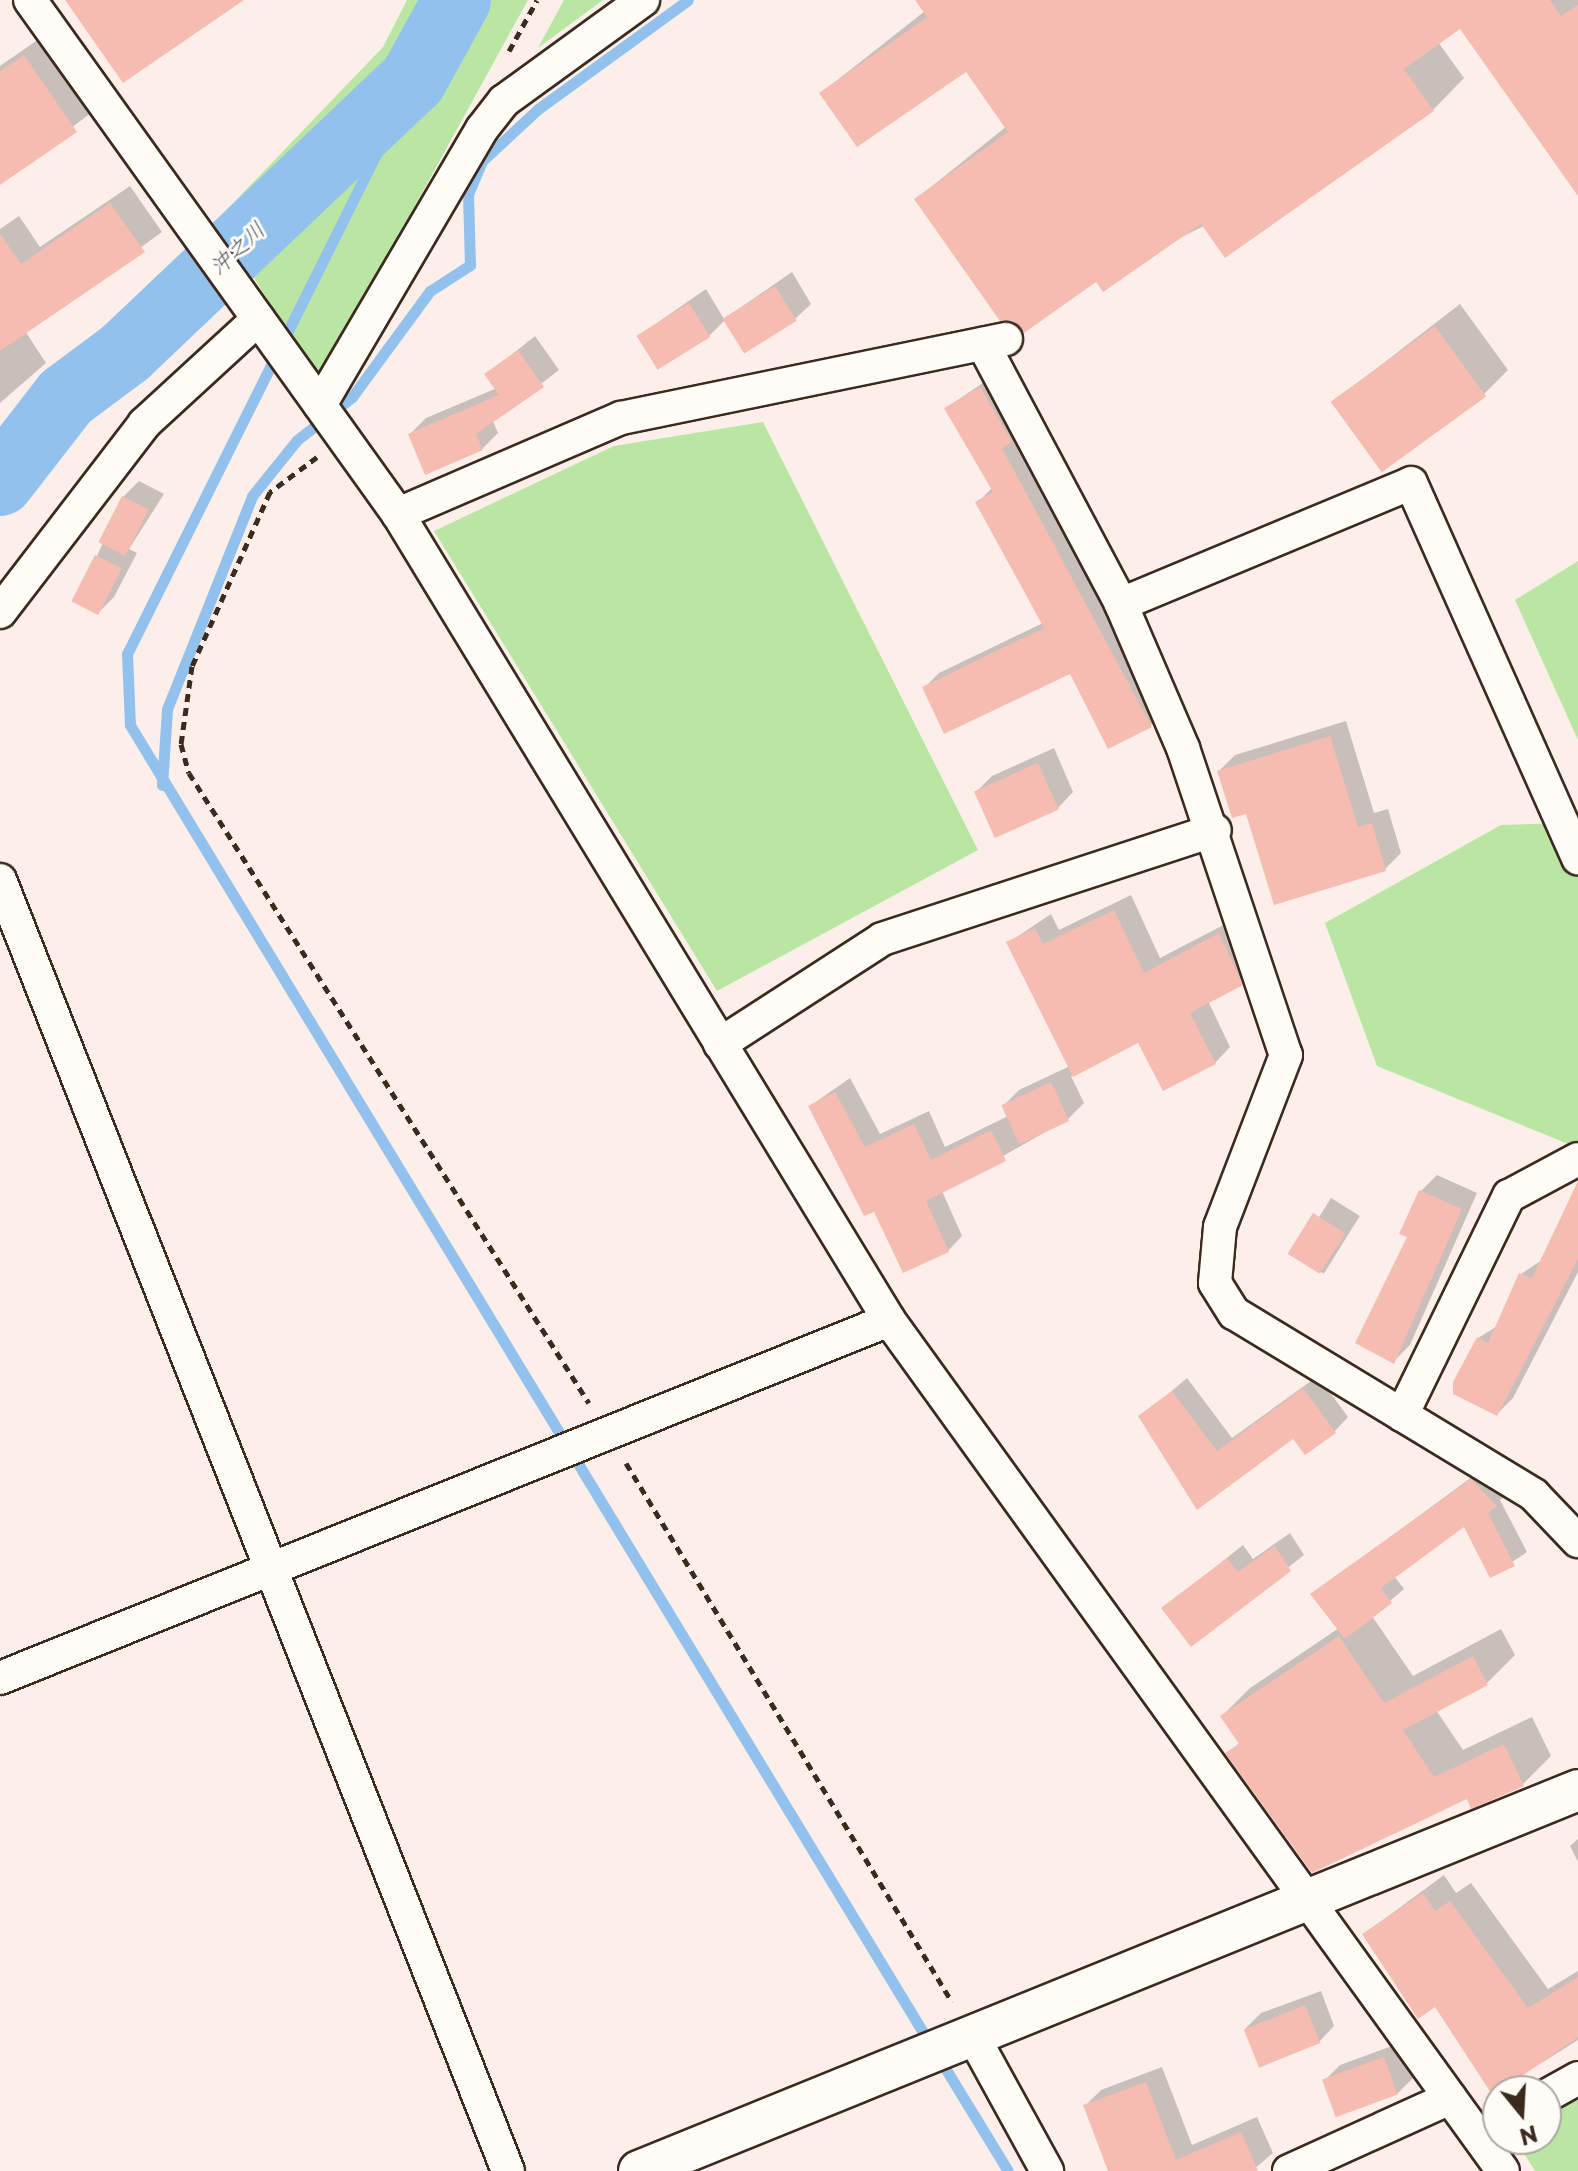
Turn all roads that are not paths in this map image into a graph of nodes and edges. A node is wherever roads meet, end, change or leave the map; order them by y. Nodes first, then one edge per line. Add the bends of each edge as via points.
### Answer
1 (30, 0) edge
2 (643, 0) edge
3 (258, 319) junction
4 (320, 405) junction
5 (398, 514) junction
6 (1121, 604) junction
7 (0, 612) edge
8 (1215, 830) junction
9 (1578, 858) edge
10 (0, 880) edge
11 (720, 1044) junction
12 (1578, 1159) edge
13 (889, 1320) junction
14 (1402, 1415) junction
15 (1578, 1541) edge
16 (271, 1570) junction
17 (0, 1678) edge
18 (1578, 1790) edge
19 (1310, 1900) junction
20 (968, 2041) junction
21 (1450, 2098) junction
22 (1482, 2125) edge
23 (508, 2171) edge
24 (639, 2171) edge
25 (1047, 2171) edge
26 (1289, 2171) edge

1 - 3 street
2 - 4 street via 504,101 482,129
3 - 4 street
3 - 7 street via 144,424
4 - 5 street
5 - 6 street via 621,418 995,341
5 - 11 street
6 - 8 street
6 - 9 street via 1411,483
8 - 11 street via 882,939
8 - 14 street via 1286,1055 1220,1227 1215,1283 1234,1313
10 - 16 street
11 - 13 street
12 - 14 street via 1509,1196
13 - 16 street
13 - 19 street
14 - 15 street via 1534,1495
16 - 17 street
16 - 23 street
18 - 19 street
19 - 20 street
19 - 21 street
20 - 24 street
20 - 25 street
21 - 22 street
21 - 26 street

